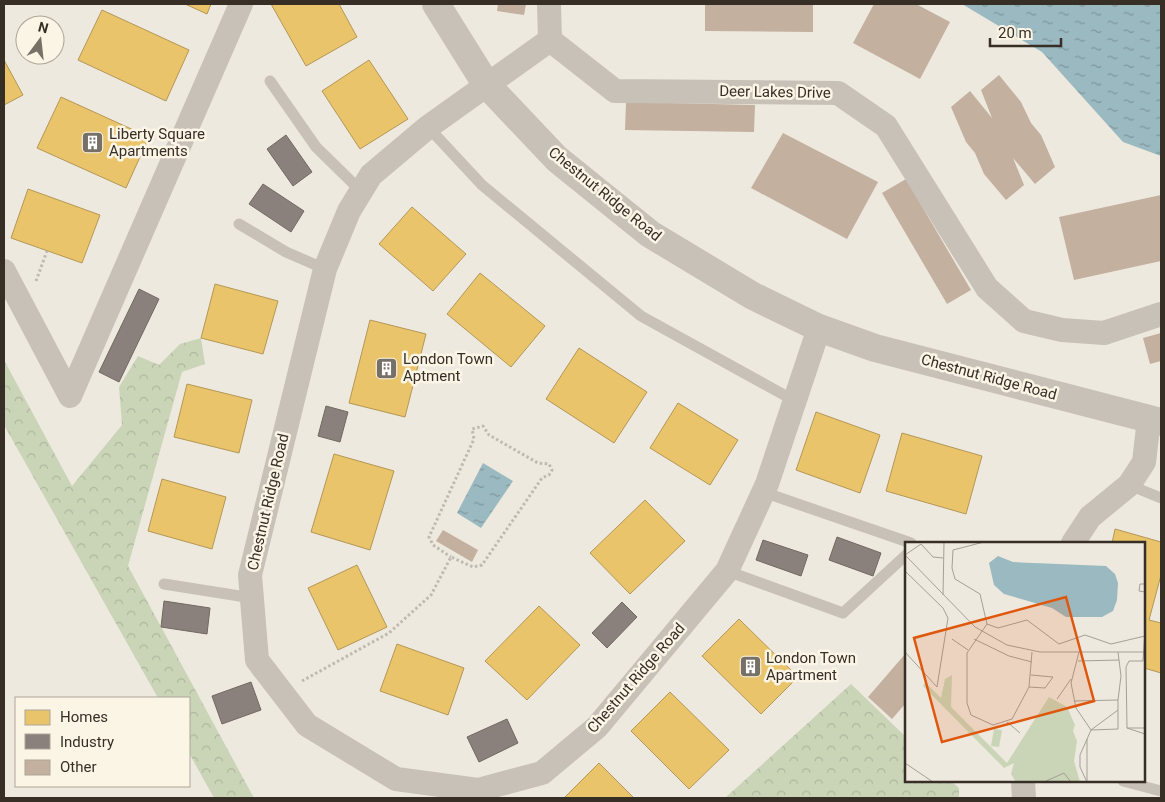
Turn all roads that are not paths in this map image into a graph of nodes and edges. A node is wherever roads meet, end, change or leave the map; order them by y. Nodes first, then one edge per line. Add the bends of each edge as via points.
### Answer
1 (241, 4) edge
2 (436, 4) edge
3 (549, 4) edge
4 (550, 40) junction
5 (270, 81) dead end
6 (486, 84) junction
7 (428, 127) junction
8 (361, 192) junction
9 (239, 224) dead end
10 (326, 270) junction
11 (4, 271) edge
12 (1161, 314) edge
13 (819, 328) junction
14 (795, 401) junction
15 (1155, 421) edge
16 (1130, 485) junction
17 (763, 492) junction
18 (1161, 498) edge
19 (908, 542) edge
20 (1073, 542) edge
21 (905, 556) edge
22 (727, 571) junction
23 (164, 584) dead end
24 (252, 598) junction
25 (1023, 782) edge
26 (1128, 782) edge
27 (502, 791) edge
28 (1161, 791) edge
29 (1024, 798) edge

1 - 11 street via 70,396
2 - 6 street, Chestnut Ridge Road
3 - 4 street
4 - 6 street
4 - 12 street, Deer Lakes Drive via 615,91 838,93 886,126 987,288 1024,321 1062,330 1104,333
5 - 8 lane via 316,147
6 - 7 street, Chestnut Ridge Road
6 - 13 street, Chestnut Ridge Road via 557,158 650,234 752,296
7 - 8 street, Chestnut Ridge Road via 371,175
7 - 14 lane via 482,185 641,316
8 - 10 street, Chestnut Ridge Road via 349,211
9 - 10 lane via 286,252
10 - 24 street, Chestnut Ridge Road via 251,568
13 - 14 street, Chestnut Ridge Road
13 - 15 street, Chestnut Ridge Road via 875,348
14 - 17 street, Chestnut Ridge Road
15 - 16 street via 1144,462
16 - 18 lane
16 - 20 street via 1090,517
17 - 19 lane
17 - 22 street, Chestnut Ridge Road
21 - 22 lane via 843,613
22 - 27 street, Chestnut Ridge Road via 597,727 542,773
23 - 24 lane
24 - 27 street, Chestnut Ridge Road via 257,660 307,725 396,779
25 - 29 street
26 - 28 lane

